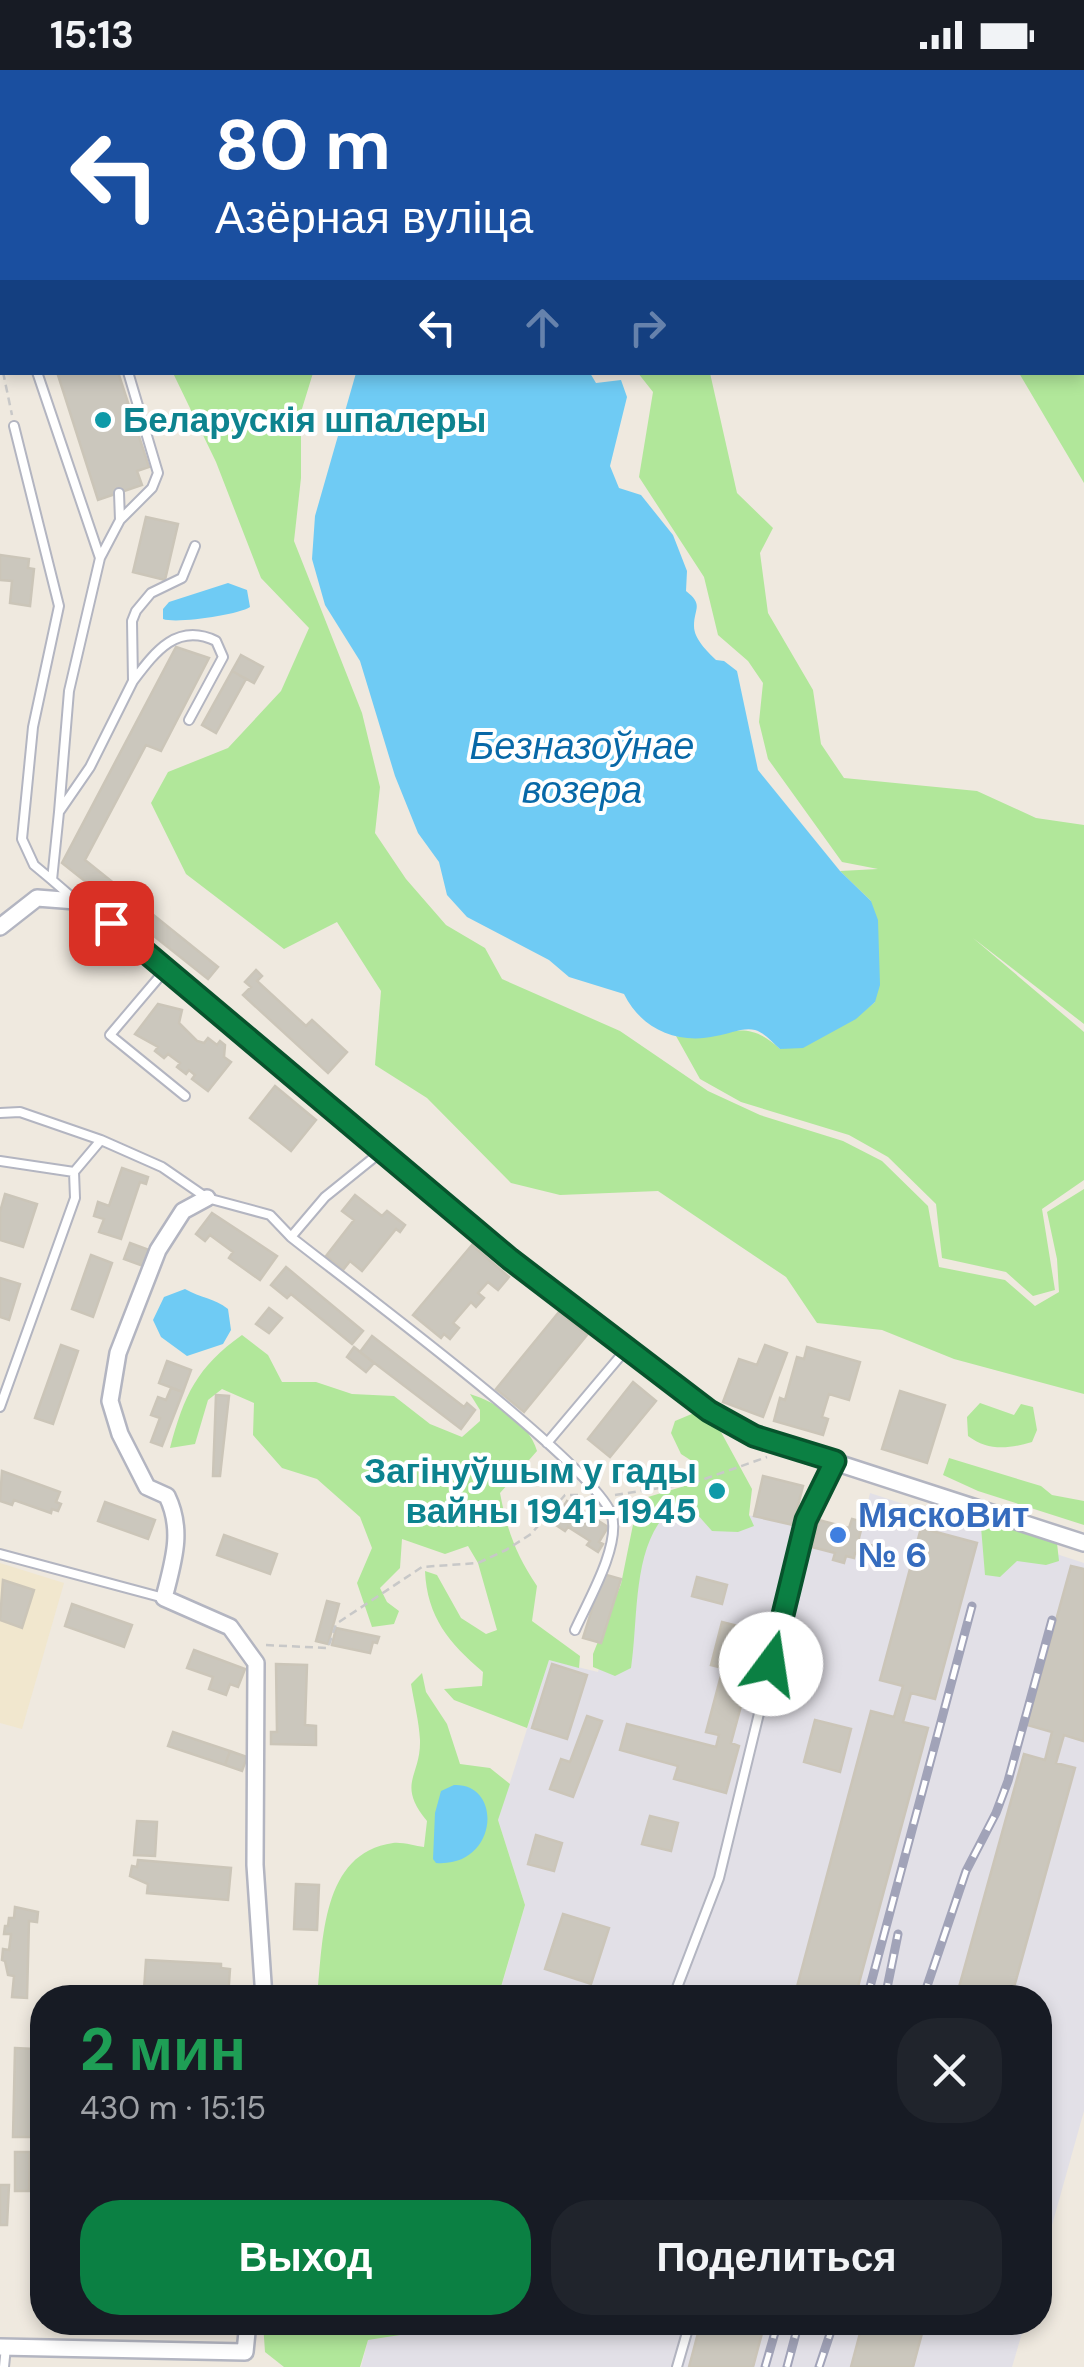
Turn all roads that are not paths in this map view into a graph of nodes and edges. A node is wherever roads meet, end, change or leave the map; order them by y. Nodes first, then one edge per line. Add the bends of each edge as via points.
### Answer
1 (38, 375) edge
2 (129, 375) edge
3 (14, 426) road end
4 (119, 493) dead end
5 (120, 520) junction
6 (195, 546) dead end
7 (100, 558) junction
8 (133, 681) junction
9 (189, 720) dead end
10 (59, 812) junction
11 (52, 880) junction
12 (76, 901) junction
13 (0, 927) edge
14 (166, 970) junction
15 (185, 1096) dead end
16 (0, 1113) edge
17 (101, 1140) junction
18 (382, 1151) junction
19 (0, 1162) edge
20 (74, 1172) junction
21 (206, 1198) junction
22 (291, 1237) junction
23 (628, 1347) junction
24 (0, 1407) edge
25 (547, 1443) junction
26 (835, 1461) junction
27 (1084, 1543) edge
28 (0, 1554) edge
29 (164, 1598) junction
30 (576, 1630) dead end
31 (263, 1985) edge
32 (678, 1985) edge
33 (686, 2335) edge
34 (3, 2347) edge
35 (245, 2359) edge
36 (4, 2367) edge
37 (677, 2367) edge

1 - 7 lane
2 - 5 lane via 158,473
3 - 11 lane via 59,606 32,727 22,839 34,865
4 - 5 lane
5 - 7 lane
6 - 8 lane via 182,578 151,594 136,611
7 - 10 lane via 69,691
8 - 9 lane via 177,636 202,634 216,641 223,657
8 - 10 lane
10 - 11 lane
11 - 12 lane
12 - 13 street via 36,898
12 - 14 street
14 - 15 lane via 110,1036
14 - 18 street
16 - 17 lane via 20,1112
17 - 20 lane
17 - 21 lane via 162,1167
18 - 22 lane via 325,1197
18 - 23 street
19 - 20 lane
20 - 24 lane via 75,1198
21 - 22 lane via 270,1216
21 - 29 street via 183,1211 158,1250 118,1353 110,1401 147,1487 168,1496 176,1515 177,1544
22 - 25 lane
23 - 25 lane
23 - 26 street via 709,1411 754,1436
25 - 30 lane via 612,1514 614,1533
26 - 27 street
26 - 32 lane via 806,1520 718,1878
28 - 29 lane
29 - 31 street via 230,1627 256,1663 255,1865
33 - 37 lane
34 - 35 street
34 - 36 lane

